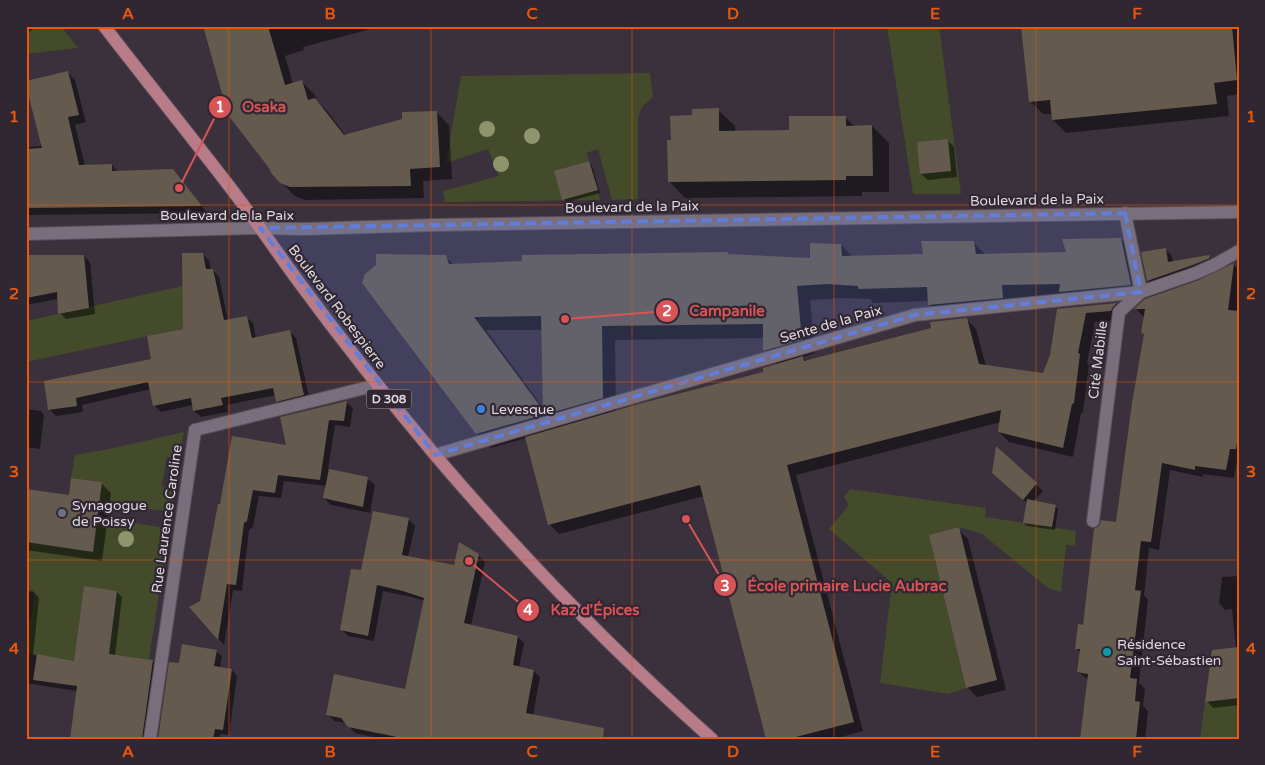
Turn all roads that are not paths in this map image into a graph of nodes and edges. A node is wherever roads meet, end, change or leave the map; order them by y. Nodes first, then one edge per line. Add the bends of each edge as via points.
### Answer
1 (104, 26) edge
2 (1239, 212) edge
3 (1125, 213) junction
4 (260, 228) junction
5 (26, 234) edge
6 (1239, 251) edge
7 (1141, 292) junction
8 (377, 385) junction
9 (435, 455) junction
10 (1093, 521) dead end
11 (150, 739) edge
12 (712, 739) edge

1 - 4 main road, Boulevard Robespierre / D 308
2 - 3 street, Boulevard de la Paix
3 - 4 street, Boulevard de la Paix
3 - 7 street
4 - 5 street, Boulevard de la Paix
4 - 8 main road, Boulevard Robespierre / D 308
6 - 7 street, Sente de la Paix via 1196,273
7 - 9 street, Sente de la Paix via 915,315
7 - 10 street, Cité Mabille via 1119,312
8 - 9 main road, Boulevard Robespierre / D 308
8 - 11 street, Rue Laurence Caroline via 196,430
9 - 12 main road, Boulevard Robespierre / D 308 via 525,557 631,664

